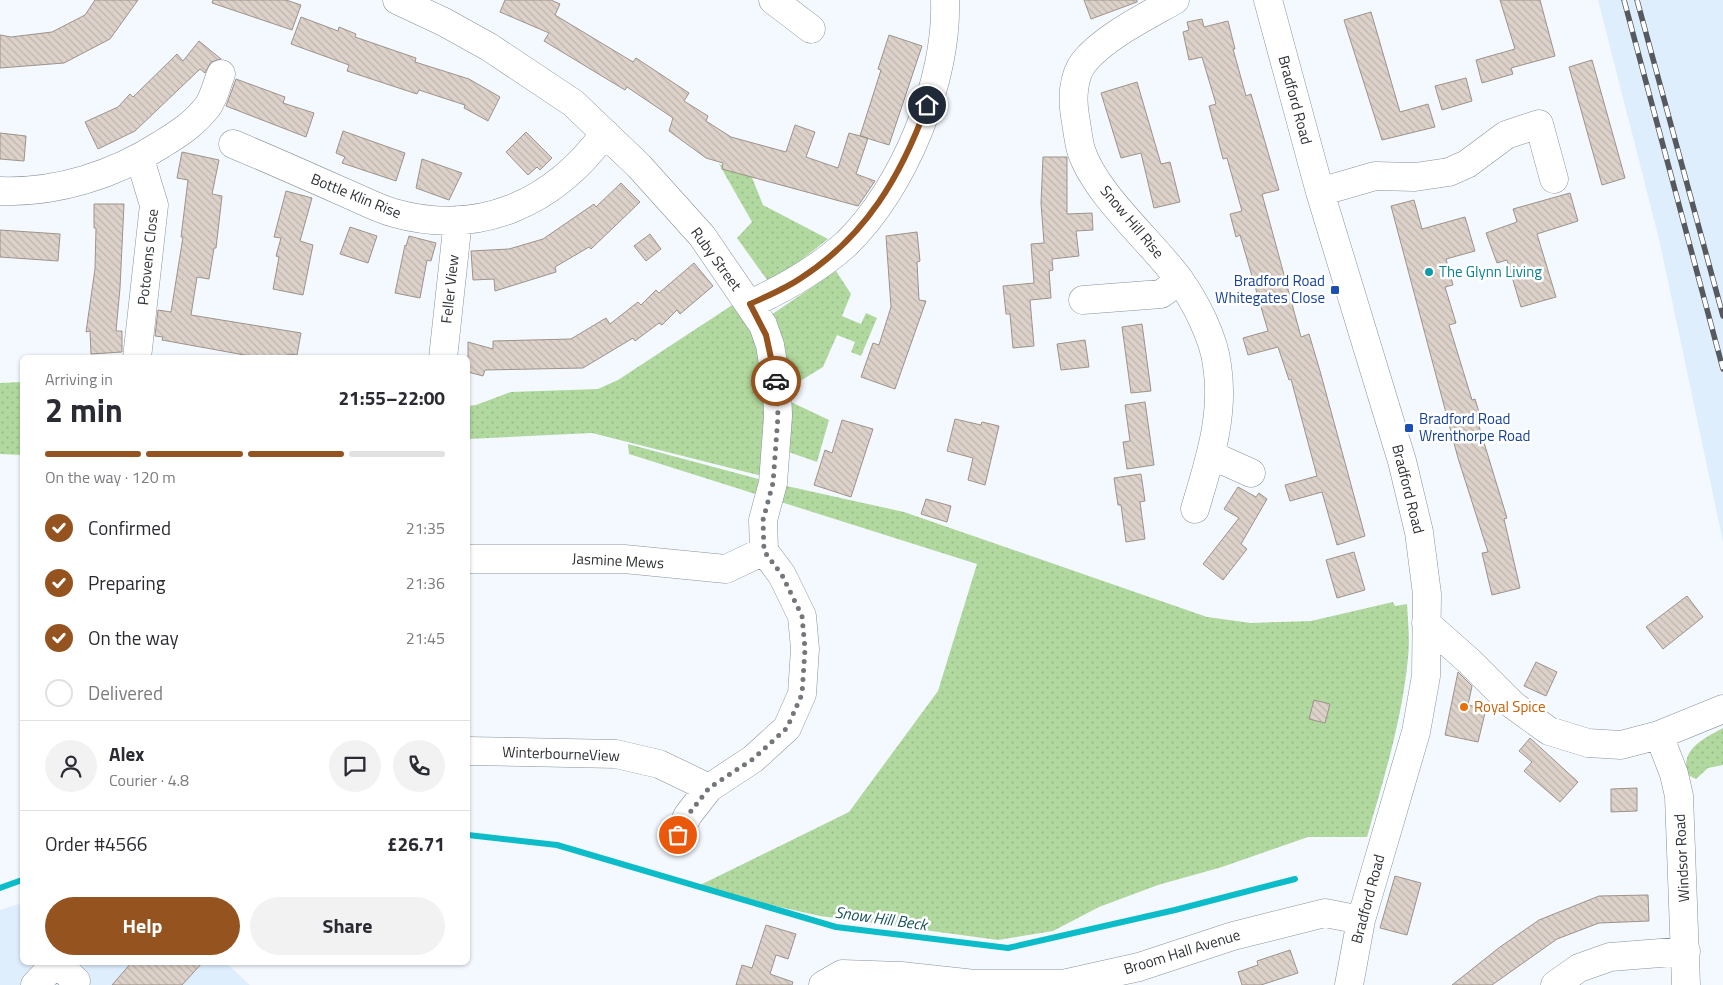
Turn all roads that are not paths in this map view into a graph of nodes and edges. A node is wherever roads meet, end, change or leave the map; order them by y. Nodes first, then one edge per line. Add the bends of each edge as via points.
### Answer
1 (773, 0) edge
2 (945, 0) edge
3 (1175, 0) edge
4 (1268, 0) edge
5 (403, 1) edge
6 (811, 29) dead end
7 (221, 74) dead end
8 (605, 134) junction
9 (234, 144) dead end
10 (140, 158) junction
11 (1554, 179) dead end
12 (0, 191) edge
13 (1320, 192) junction
14 (458, 220) junction
15 (1180, 280) junction
16 (1083, 300) dead end
17 (750, 304) junction
18 (137, 355) edge
19 (442, 355) edge
20 (1211, 455) junction
21 (1251, 473) dead end
22 (1195, 510) dead end
23 (764, 551) junction
24 (470, 559) edge
25 (1426, 623) junction
26 (1723, 709) edge
27 (1659, 735) junction
28 (470, 751) edge
29 (709, 788) junction
30 (678, 835) dead end
31 (1362, 920) junction
32 (1686, 951) junction
33 (53, 965) edge
34 (59, 965) edge
35 (1136, 976) edge
36 (76, 981) dead end
37 (35, 985) edge
38 (823, 985) edge
39 (1349, 985) edge
40 (1555, 985) edge
41 (1686, 985) edge

1 - 6 street
2 - 17 street via 946,25 927,105 907,155 866,223 800,279
3 - 15 street, Snow Hill Rise via 1104,43 1084,63 1075,81 1072,104 1082,151 1104,192
4 - 13 street, Bradford Road
5 - 8 street, Ruby Street via 489,47 573,103
7 - 10 street via 210,104 191,126
8 - 14 street, Bottle Klin Rise via 580,164 548,192 491,216
8 - 17 street, Ruby Street via 639,166 702,236
9 - 14 street, Bottle Klin Rise via 392,213 426,220
10 - 12 street via 96,177 63,185 23,192
10 - 18 street, Potovens Close via 154,205
11 - 13 street via 1539,124 1506,135 1467,164 1449,172 1415,177 1375,176
13 - 25 street, Bradford Road via 1404,470 1419,532 1427,594
14 - 19 street, Feller View
15 - 16 street via 1161,294
15 - 20 street, Snow Hill Rise via 1202,317 1217,364 1219,411
17 - 23 street, Ruby Street via 770,345 778,398 773,483 763,520
20 - 21 street
20 - 22 street, Snow Hill Rise
23 - 24 street, Jasmine Mews via 726,569 624,559
23 - 29 street via 782,575 802,616 805,649 802,694 787,728 753,759
25 - 27 street via 1513,705 1548,731 1588,743 1621,745
25 - 31 street, Bradford Road via 1426,676 1416,732
26 - 27 street
27 - 32 street, Windsor Road via 1679,796
28 - 29 street, WinterbourneView via 616,754 659,764
29 - 30 street via 688,815
31 - 35 street, Broom Hall Avenue via 1325,913 1233,936
31 - 39 street, Bradford Road
32 - 40 street via 1610,958 1579,968
32 - 41 street, Windsor Road
33 - 37 street
34 - 36 street
35 - 38 street, Broom Hall Avenue via 1063,984 975,984 842,974

